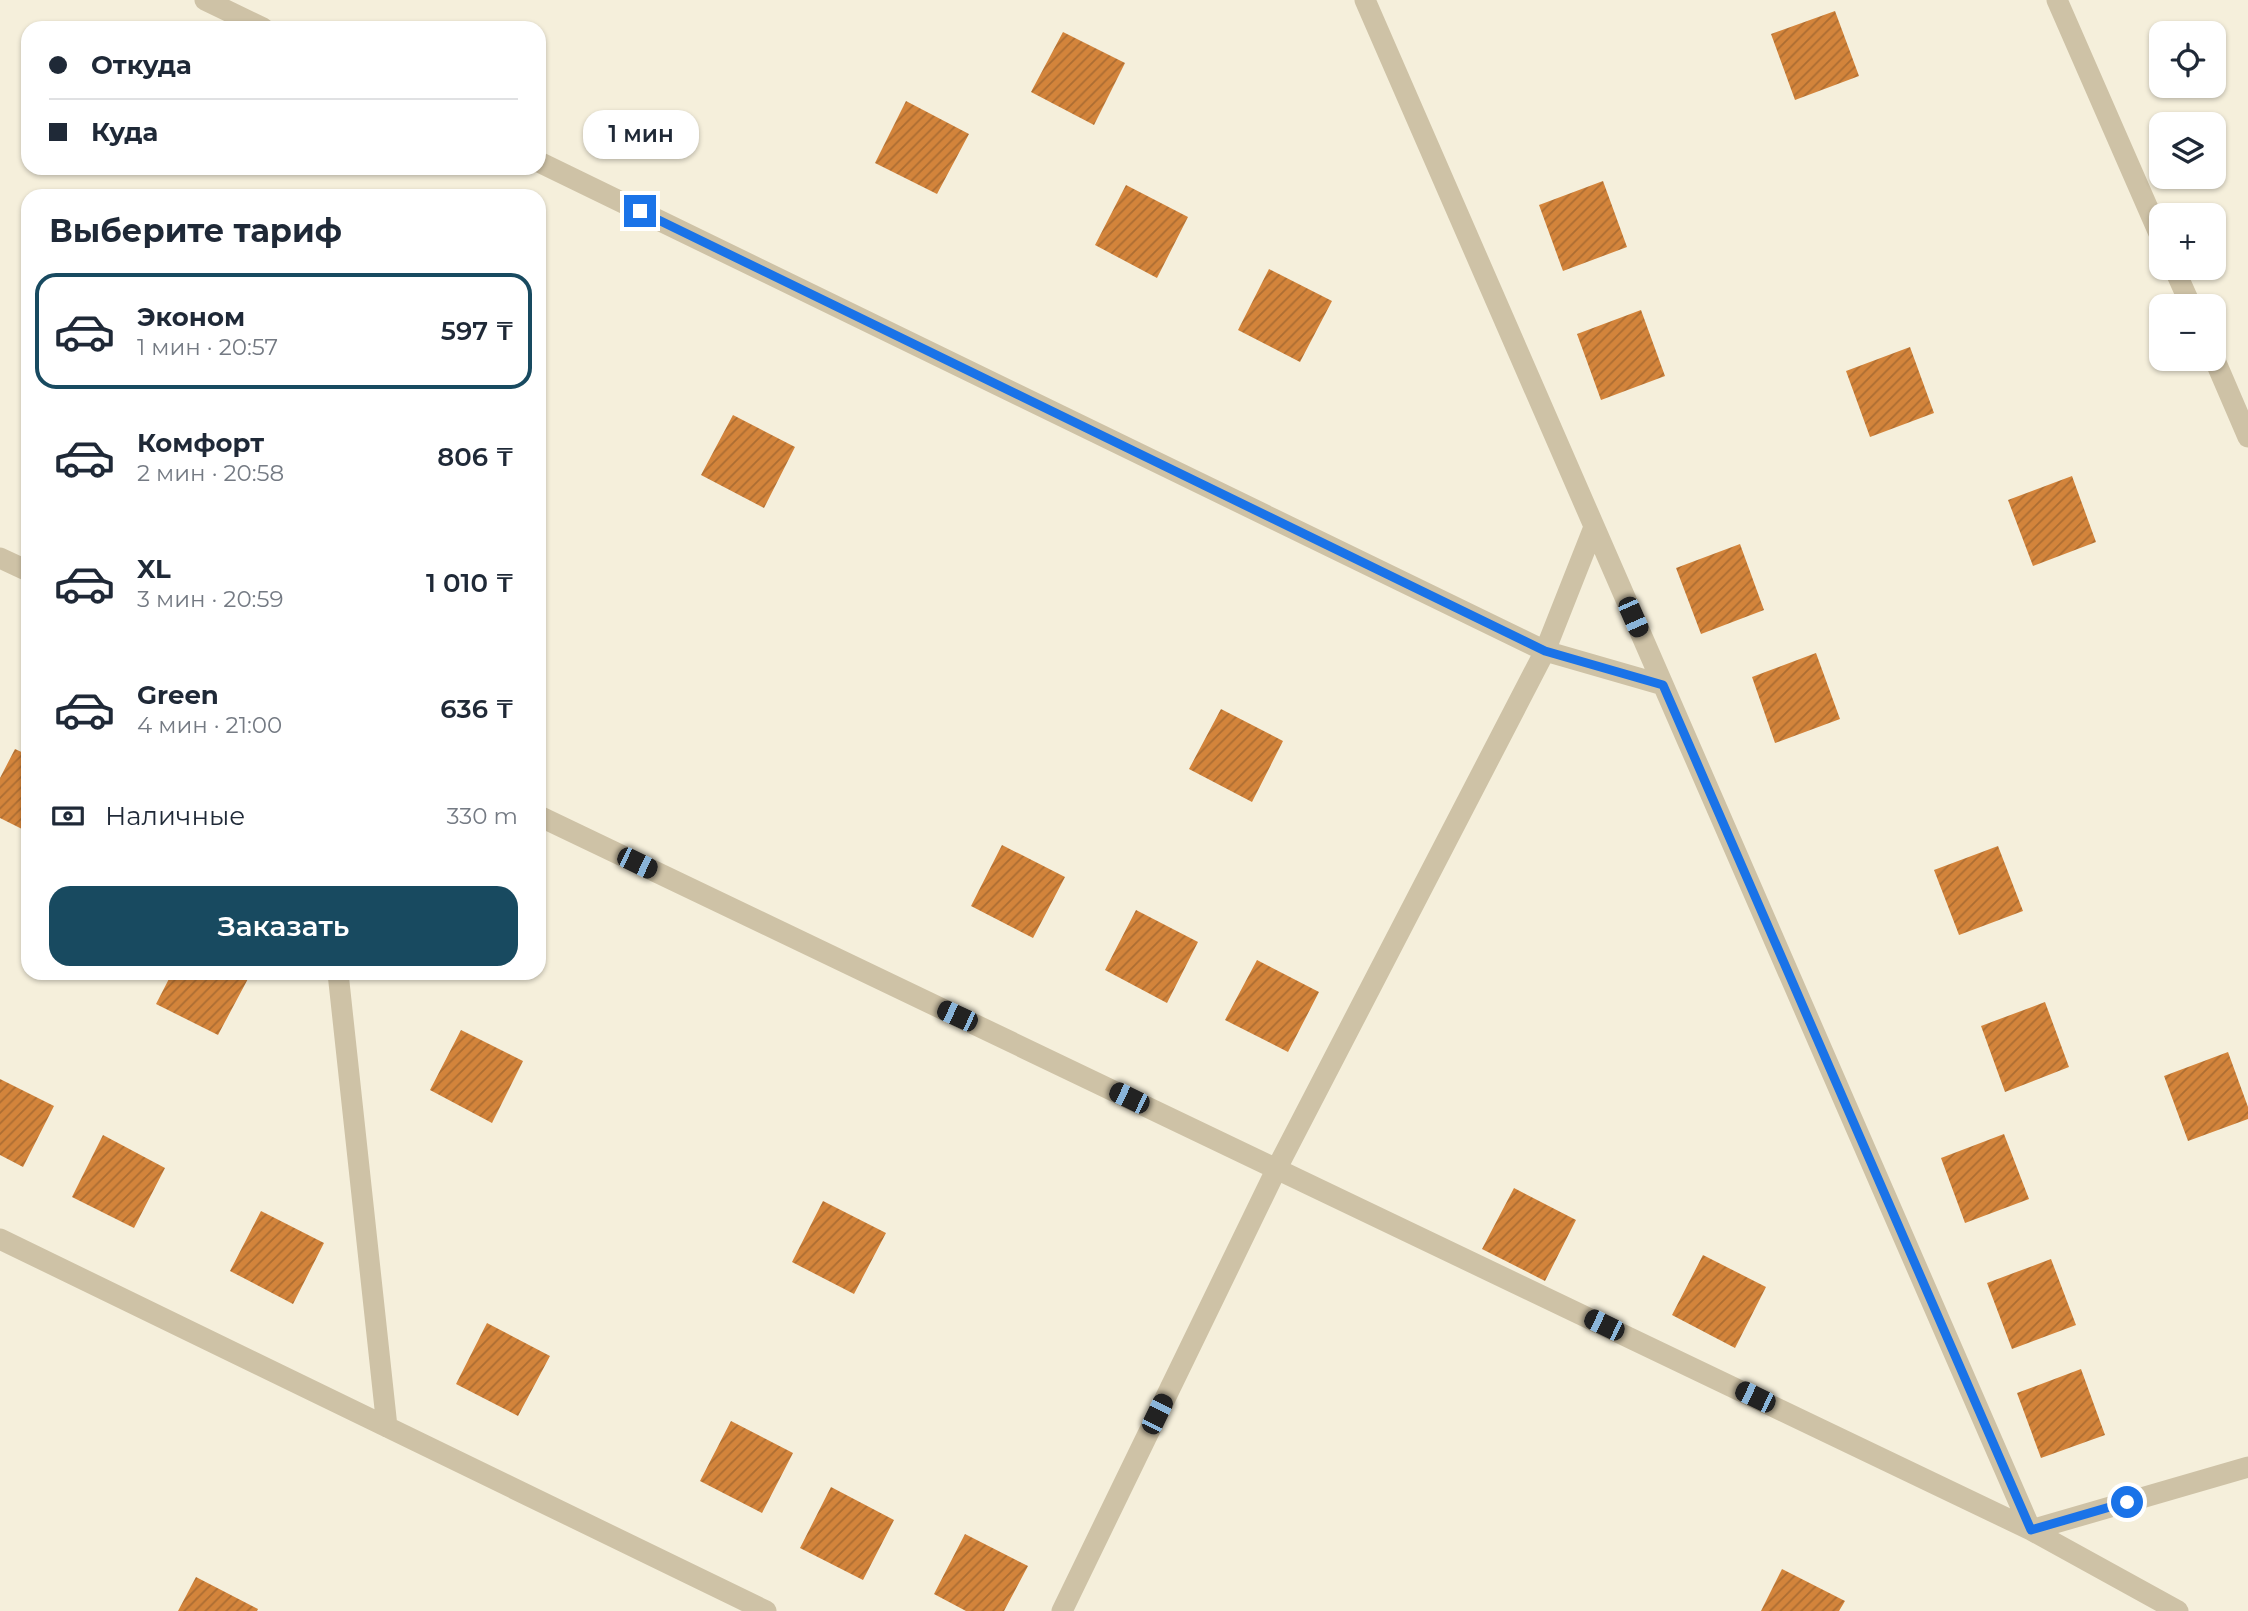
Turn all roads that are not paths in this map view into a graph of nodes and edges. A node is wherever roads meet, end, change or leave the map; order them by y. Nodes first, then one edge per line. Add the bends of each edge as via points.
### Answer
1 (205, 0) edge
2 (1364, 0) edge
3 (2057, 0) edge
4 (248, 21) edge
5 (546, 165) edge
6 (2149, 211) edge
7 (2220, 371) edge
8 (2248, 437) edge
9 (1594, 527) junction
10 (0, 558) edge
11 (21, 568) edge
12 (1545, 651) junction
13 (1663, 685) junction
14 (546, 819) edge
15 (339, 980) edge
16 (1277, 1168) junction
17 (0, 1239) edge
18 (387, 1427) junction
19 (2248, 1467) edge
20 (2031, 1530) junction
21 (766, 1611) edge
22 (1062, 1611) edge
23 (2178, 1611) edge

1 - 4 lane
2 - 9 lane
3 - 6 lane
5 - 12 lane
7 - 8 lane
9 - 12 lane
9 - 13 lane
10 - 11 lane
12 - 13 lane
12 - 16 lane
13 - 20 lane
14 - 16 lane
15 - 18 lane
16 - 20 lane
16 - 22 lane
17 - 18 lane
18 - 21 lane
19 - 20 lane
20 - 23 lane

